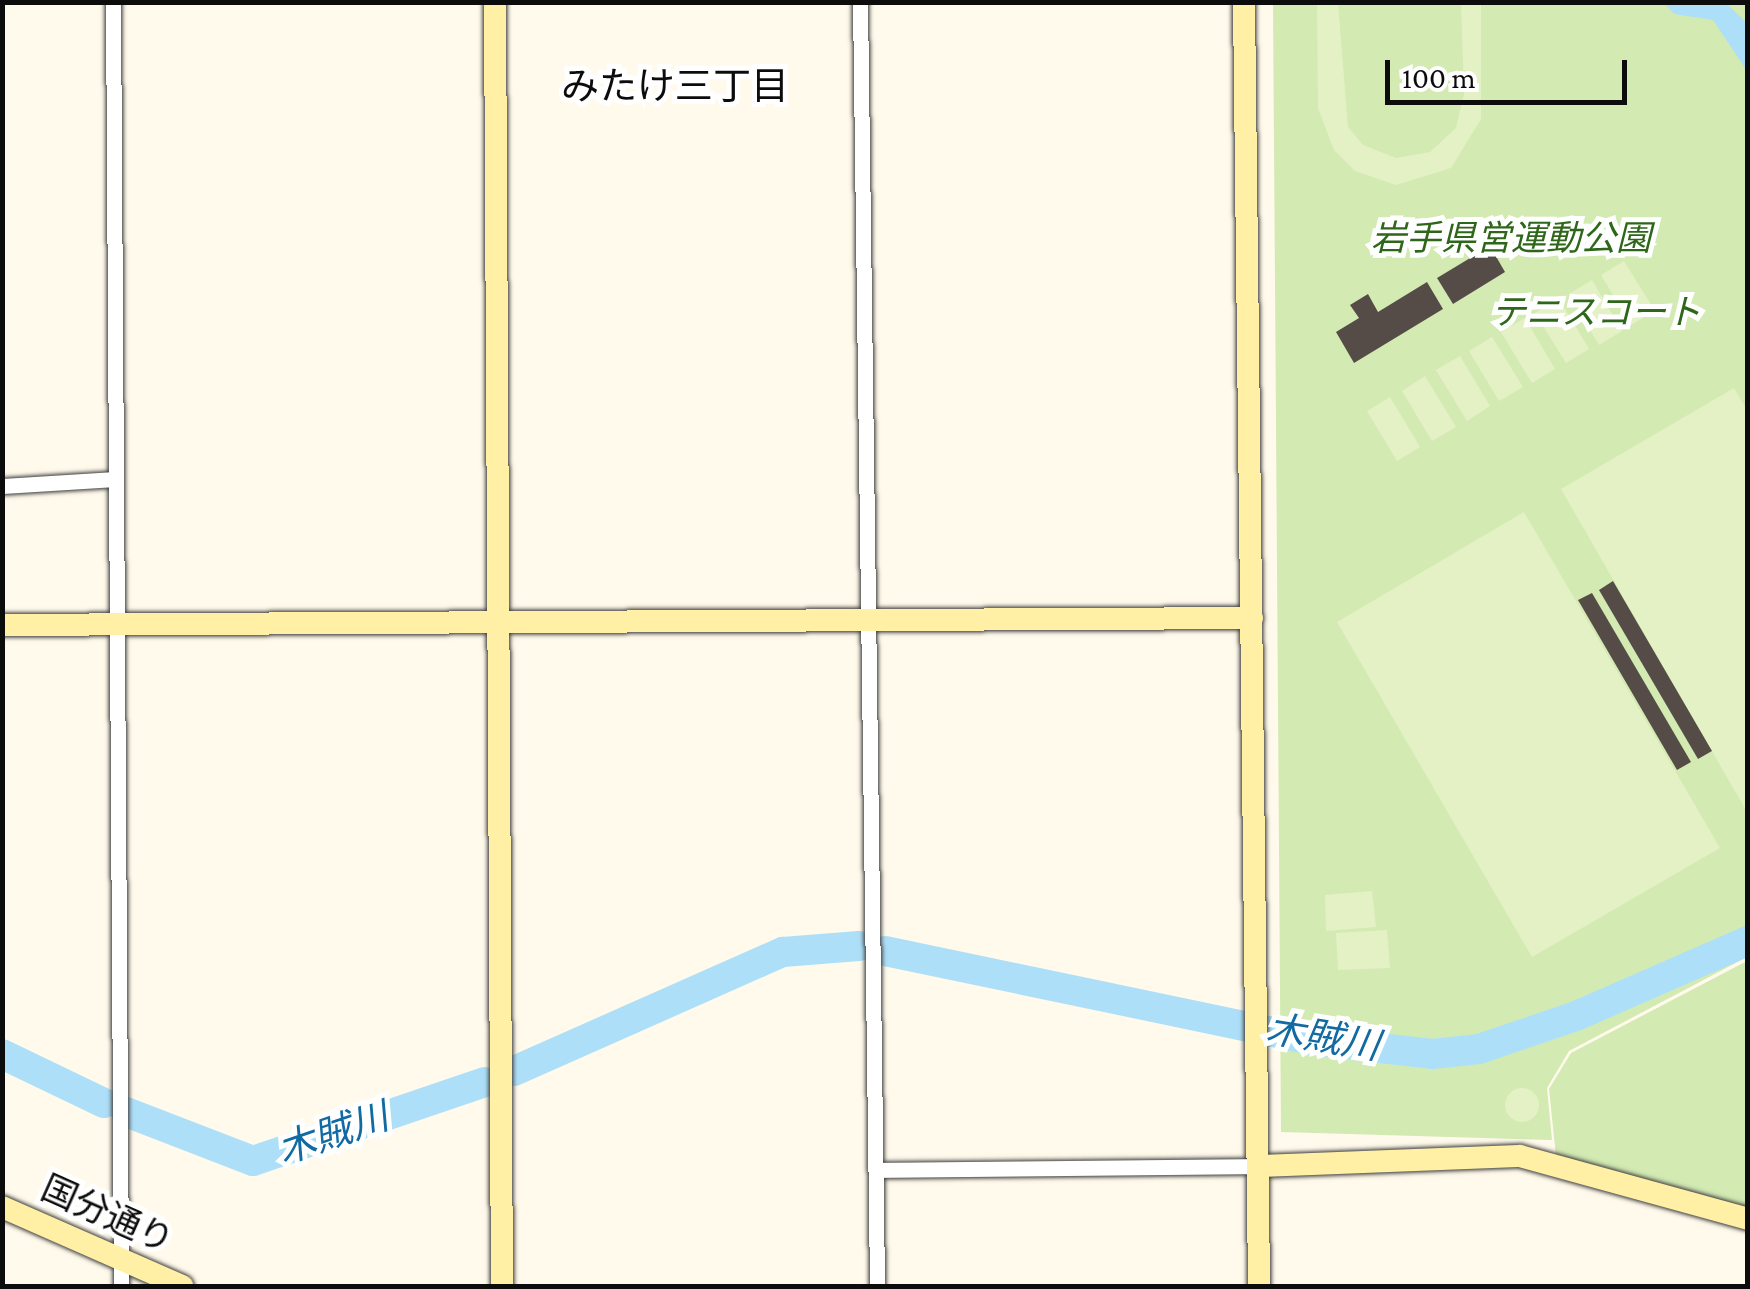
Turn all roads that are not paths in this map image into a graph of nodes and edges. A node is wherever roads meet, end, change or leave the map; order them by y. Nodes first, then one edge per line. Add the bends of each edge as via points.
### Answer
1 (113, 2) edge
2 (495, 2) edge
3 (860, 2) edge
4 (1244, 2) edge
5 (116, 479) junction
6 (2, 486) edge
7 (1252, 618) junction
8 (867, 621) junction
9 (115, 623) junction
10 (2, 625) edge
11 (495, 625) junction
12 (1260, 1166) junction
13 (876, 1170) junction
14 (2, 1207) edge
15 (1748, 1218) edge
16 (120, 1259) junction
17 (121, 1286) edge
18 (182, 1286) edge
19 (502, 1286) edge
20 (877, 1286) edge
21 (1259, 1286) edge

1 - 5 street
2 - 11 street
3 - 8 street
4 - 7 street
5 - 6 street
5 - 9 street
7 - 8 street
7 - 12 street
8 - 11 street
8 - 13 street
9 - 10 street
9 - 11 street
9 - 16 street
11 - 19 street
12 - 13 street
12 - 15 street via 1520,1156
12 - 21 street
13 - 20 street
14 - 16 street, 国分通り
16 - 17 street
16 - 18 street, 国分通り

